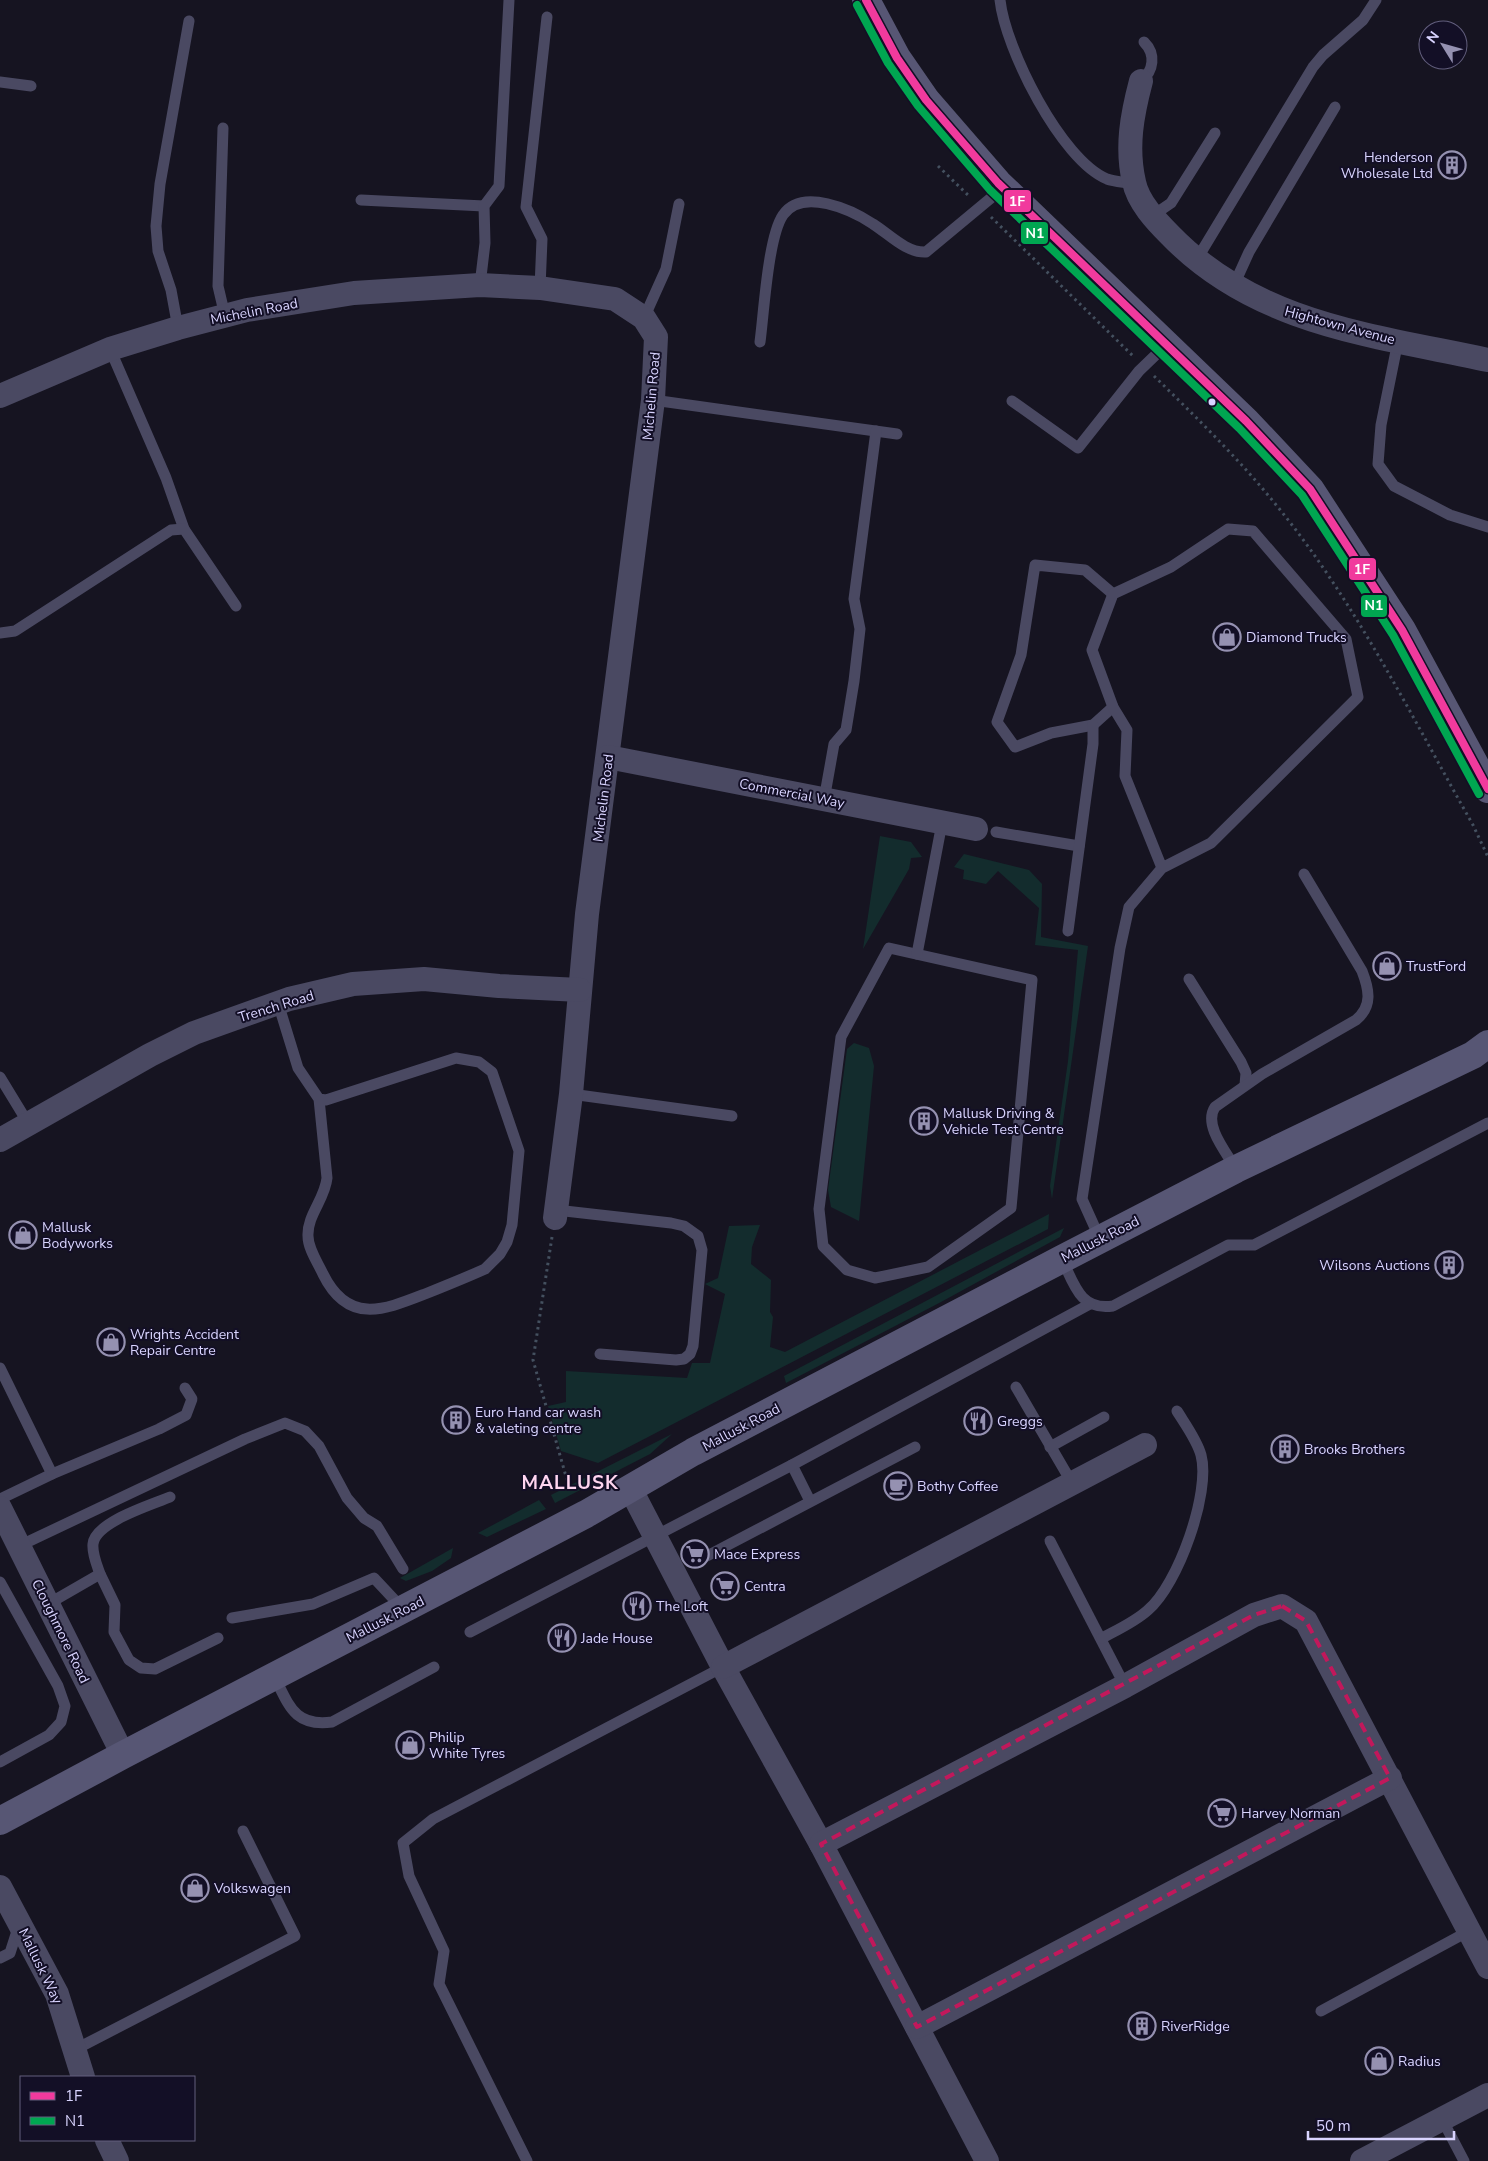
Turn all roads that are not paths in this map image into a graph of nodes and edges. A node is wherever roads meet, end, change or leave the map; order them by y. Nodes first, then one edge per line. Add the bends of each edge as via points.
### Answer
1 (509, 0) edge
2 (866, 0) edge
3 (1000, 0) edge
4 (1376, 0) edge
5 (547, 17) dead end
6 (189, 21) dead end
7 (1146, 44) dead end
8 (1141, 81) joint
9 (0, 82) edge
10 (31, 86) dead end
11 (1335, 107) dead end
12 (223, 128) dead end
13 (1215, 133) dead end
14 (1134, 184) junction
15 (1003, 188) junction
16 (361, 200) dead end
17 (679, 204) dead end
18 (484, 206) junction
19 (1152, 216) junction
20 (1197, 260) junction
21 (480, 285) junction
22 (1234, 285) junction
23 (540, 288) junction
24 (225, 316) junction
25 (644, 318) junction
26 (178, 328) junction
27 (1398, 341) junction
28 (760, 342) dead end
29 (1167, 344) junction
30 (110, 349) junction
31 (1488, 360) edge
32 (0, 396) edge
33 (653, 400) junction
34 (1012, 401) dead end
35 (876, 431) junction
36 (897, 434) dead end
37 (1488, 527) edge
38 (184, 528) junction
39 (1113, 594) junction
40 (236, 606) dead end
41 (0, 632) edge
42 (1113, 706) junction
43 (1093, 724) junction
44 (608, 757) junction
45 (1488, 789) edge
46 (824, 800) junction
47 (942, 823) junction
48 (986, 831) joint
49 (1079, 846) junction
50 (1162, 868) junction
51 (1304, 874) dead end
52 (1068, 931) dead end
53 (918, 954) junction
54 (1190, 980) dead end
55 (580, 990) junction
56 (278, 1003) junction
57 (1484, 1047) edge
58 (0, 1077) edge
59 (1245, 1085) junction
60 (571, 1094) junction
61 (319, 1099) junction
62 (732, 1116) dead end
63 (28, 1123) junction
64 (1488, 1124) edge
65 (0, 1140) edge
66 (1236, 1169) junction
67 (555, 1214) joint
68 (1100, 1239) junction
69 (1062, 1259) junction
70 (1090, 1304) junction
71 (600, 1354) dead end
72 (0, 1368) edge
73 (1016, 1387) dead end
74 (185, 1388) dead end
75 (1177, 1411) dead end
76 (1104, 1417) dead end
77 (1145, 1445) dead end
78 (915, 1447) dead end
79 (1050, 1447) junction
80 (792, 1465) junction
81 (52, 1474) junction
82 (1072, 1483) junction
83 (630, 1488) junction
84 (170, 1497) dead end
85 (810, 1501) junction
86 (1, 1510) edge
87 (654, 1537) junction
88 (1050, 1541) dead end
89 (19, 1546) junction
90 (706, 1556) dead end
91 (403, 1569) dead end
92 (100, 1574) junction
93 (0, 1582) edge
94 (48, 1604) junction
95 (403, 1609) junction
96 (232, 1618) dead end
97 (470, 1632) dead end
98 (218, 1638) dead end
99 (1102, 1638) junction
100 (434, 1667) dead end
101 (722, 1667) junction
102 (274, 1676) junction
103 (1125, 1686) junction
104 (123, 1755) junction
105 (0, 1762) edge
106 (1390, 1778) junction
107 (0, 1821) edge
108 (243, 1831) dead end
109 (821, 1844) junction
110 (0, 1887) edge
111 (20, 1924) junction
112 (1481, 1946) edge
113 (0, 1958) edge
114 (1321, 2011) dead end
115 (917, 2027) junction
116 (74, 2050) junction
117 (83, 2076) edge
118 (1488, 2095) edge
119 (1442, 2119) junction
120 (107, 2141) edge
121 (117, 2161) edge
122 (527, 2161) edge
123 (987, 2161) edge
124 (1362, 2161) edge
125 (1464, 2161) edge

1 - 18 lane via 499,186
2 - 15 main road via 926,100
3 - 14 lane via 1002,14 1030,86 1074,155 1107,179
4 - 20 lane via 1363,20 1313,66
5 - 23 lane via 526,207 542,238
6 - 26 lane via 160,184 156,226 158,251 171,290
7 - 8 lane via 1153,66
8 - 14 street, Hightown Avenue via 1129,141
9 - 10 lane
11 - 22 lane via 1249,252
12 - 24 lane via 218,286
13 - 19 lane via 1171,203
14 - 19 street, Hightown Avenue
15 - 28 lane via 926,252 916,252 864,218 836,205 804,202 792,206 783,215 774,236
15 - 29 main road
16 - 18 lane
17 - 25 lane via 666,269
18 - 21 lane via 485,243
19 - 20 street, Hightown Avenue
20 - 22 street, Hightown Avenue
21 - 23 street, Michelin Road
21 - 24 street, Michelin Road via 354,293
22 - 27 street, Hightown Avenue via 1280,310
23 - 25 street, Michelin Road via 615,299
24 - 26 street, Michelin Road
25 - 33 street, Michelin Road via 656,337
26 - 30 street, Michelin Road
27 - 31 street, Hightown Avenue
27 - 37 lane via 1381,425 1378,464 1394,486 1450,515
29 - 34 lane via 1144,367 1078,448
29 - 45 main road via 1246,420 1310,489 1402,630
30 - 32 street, Michelin Road
30 - 38 lane
33 - 35 lane
33 - 44 street, Michelin Road
35 - 36 lane
35 - 46 lane via 854,599 860,629 854,681 846,730 834,744
38 - 40 lane
38 - 41 lane via 171,530 15,631
39 - 42 lane via 1092,650
39 - 43 lane via 1085,570 1035,565 1021,655 997,722 1015,747 1051,733
39 - 50 lane via 1171,568 1228,529 1253,531 1346,639 1358,697 1211,843
42 - 43 lane
42 - 50 lane via 1127,730 1125,776
43 - 49 lane
44 - 46 street, Commercial Way
44 - 55 street, Michelin Road
46 - 47 street, Commercial Way
47 - 48 street, Commercial Way
47 - 53 lane
48 - 49 lane
49 - 52 lane
50 - 68 lane via 1129,907 1120,948 1082,1199
51 - 59 lane via 1362,971 1368,986 1367,1006 1356,1020
53 - 53 lane via 1032,980 1011,1208 928,1267 875,1278 847,1270 823,1246 819,1209 841,1037 889,948
54 - 59 lane via 1241,1062 1246,1073
55 - 56 street, Trench Road via 424,979 353,984
55 - 60 street, Michelin Road
56 - 61 lane via 298,1068
56 - 63 street, Trench Road via 194,1033
57 - 66 main road, Mallusk Road
58 - 63 lane
59 - 66 lane via 1224,1098 1212,1112 1215,1133
60 - 62 lane
60 - 67 street, Michelin Road
61 - 61 lane via 327,1178 326,1191 311,1221 308,1242 335,1292 357,1308 388,1309 493,1263 507,1242 512,1224 519,1151 492,1072 480,1062 456,1058 326,1100
63 - 65 street, Trench Road
64 - 70 lane via 1254,1245 1228,1245 1113,1306 1100,1308
66 - 68 main road, Mallusk Road
67 - 71 lane via 671,1223 684,1226 698,1236 702,1250 696,1330 690,1354 676,1360
68 - 69 main road, Mallusk Road
69 - 70 lane via 1079,1294
69 - 83 main road, Mallusk Road
70 - 80 lane
72 - 81 lane
73 - 79 lane
74 - 81 lane via 192,1399 186,1415
75 - 99 lane via 1201,1453 1204,1474 1189,1540 1167,1586 1148,1610
76 - 79 lane
77 - 82 street
78 - 85 lane
79 - 82 lane
80 - 85 lane
80 - 87 lane
81 - 86 lane
82 - 101 street
83 - 87 street
83 - 95 main road, Mallusk Road
84 - 92 lane via 109,1523 97,1533 93,1553
85 - 90 lane
86 - 89 street, Cloughmore Road
87 - 97 lane
87 - 101 street
88 - 99 lane
89 - 91 lane via 285,1423 305,1431 319,1446 347,1498 364,1518 377,1526
89 - 94 street, Cloughmore Road
92 - 94 lane
92 - 98 lane via 115,1606 114,1632 129,1660 141,1668 155,1669
93 - 105 lane via 58,1686 65,1706 61,1722 49,1735
94 - 104 street, Cloughmore Road
95 - 96 lane via 374,1578 313,1604
95 - 102 main road, Mallusk Road
99 - 103 lane
100 - 102 lane via 332,1722 316,1724 293,1712
101 - 109 street
101 - 122 lane via 433,1819 404,1843 409,1876 444,1951 439,1984
102 - 104 main road, Mallusk Road
103 - 106 street via 1254,1615 1282,1606 1306,1621
103 - 109 street
104 - 107 main road, Mallusk Road
106 - 112 street
106 - 115 street
108 - 116 lane via 295,1936
109 - 115 street
110 - 111 street, Mallusk Way
111 - 113 lane via 10,1953
111 - 116 street, Mallusk Way via 57,1994
112 - 114 lane
115 - 123 street
116 - 117 street, Mallusk Way
118 - 119 street
119 - 124 street
119 - 125 lane
120 - 121 street

